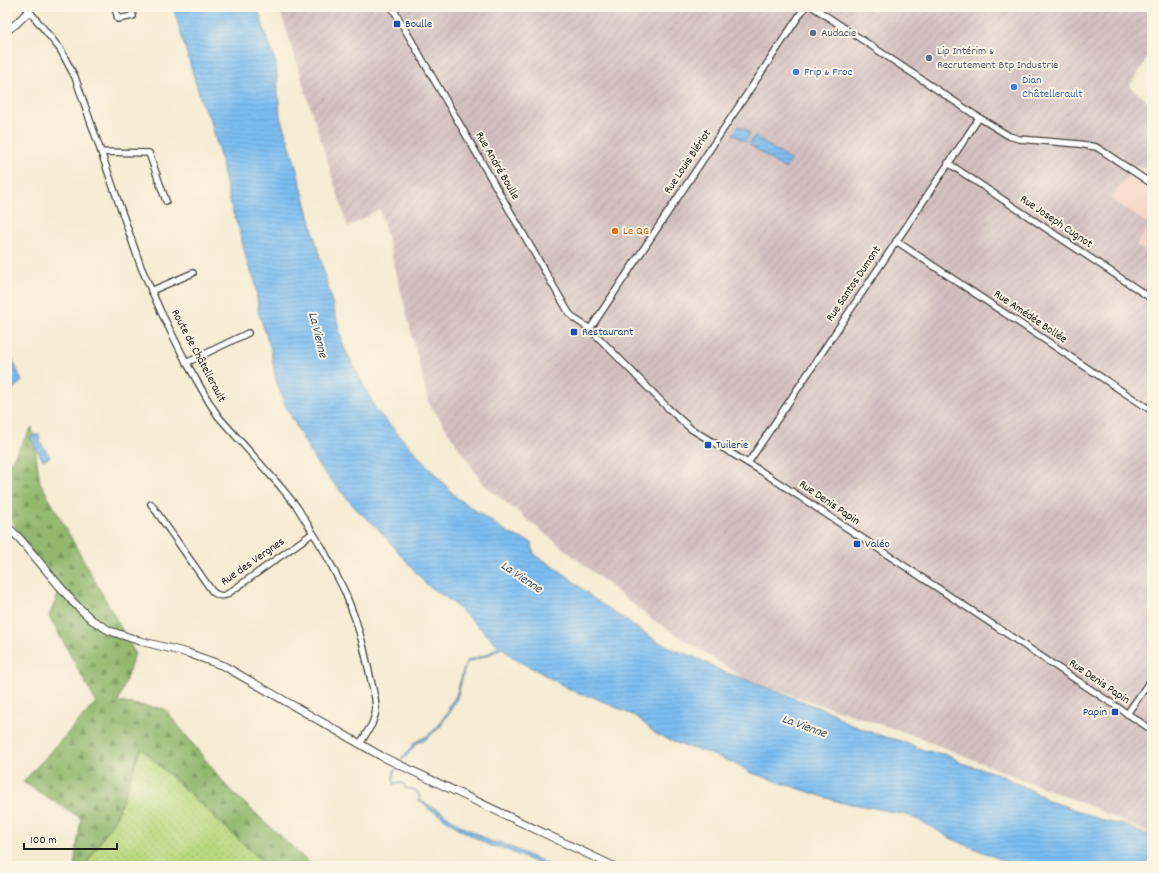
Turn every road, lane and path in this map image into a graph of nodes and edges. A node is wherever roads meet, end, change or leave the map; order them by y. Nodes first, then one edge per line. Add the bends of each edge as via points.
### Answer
1 (115, 7) edge
2 (130, 7) edge
3 (392, 7) edge
4 (805, 7) edge
5 (813, 7) edge
6 (27, 9) edge
7 (7, 30) edge
8 (979, 118) junction
9 (101, 152) junction
10 (948, 163) junction
11 (1152, 184) edge
12 (166, 201) dead end
13 (896, 241) junction
14 (193, 273) dead end
15 (151, 291) junction
16 (1152, 299) edge
17 (590, 329) junction
18 (248, 333) dead end
19 (186, 363) junction
20 (1152, 411) edge
21 (748, 463) junction
22 (151, 504) dead end
23 (8, 527) edge
24 (313, 533) junction
25 (1152, 678) edge
26 (1127, 714) junction
27 (1152, 730) edge
28 (360, 744) junction
29 (613, 866) edge

1 - 2 street via 118,19 133,16
3 - 17 street, Rue André Boulle via 569,313
4 - 17 street, Rue Louis Blériot
5 - 8 street
6 - 7 street via 16,24
6 - 9 street, Route de Châtellerault via 60,49 75,77
8 - 10 street, Rue Santos Dumont
8 - 11 street via 1014,138 1096,147
9 - 12 street via 149,152
9 - 15 street, Route de Châtellerault
10 - 13 street, Rue Santos Dumont
10 - 16 street, Rue Joseph Cugnot
13 - 20 street, Rue Amédée Bollée
13 - 21 street, Rue Santos Dumont
14 - 15 street
15 - 19 street, Route de Châtellerault
17 - 21 street, Rue Denis Papin via 686,424
18 - 19 street
19 - 24 street, Route de Châtellerault via 218,416 280,486
21 - 26 street, Rue Denis Papin
22 - 24 street, Rue des Vergnes via 212,591 222,596
23 - 28 street via 73,602 102,627 224,666
24 - 28 street, Route de Châtellerault via 345,592 356,621 375,698 375,715
25 - 26 street
26 - 27 street, Rue Denis Papin
28 - 29 street

